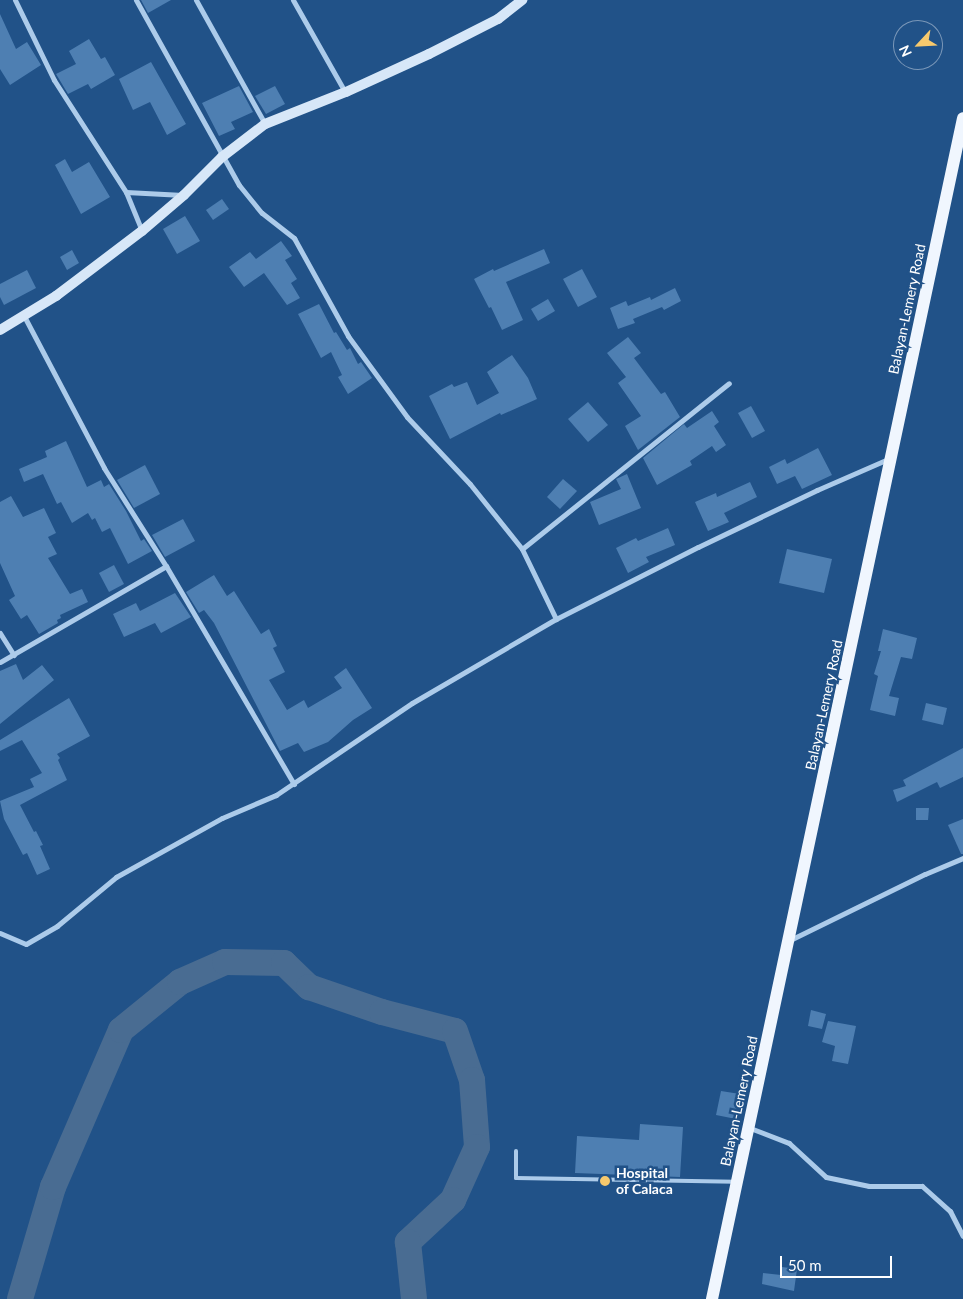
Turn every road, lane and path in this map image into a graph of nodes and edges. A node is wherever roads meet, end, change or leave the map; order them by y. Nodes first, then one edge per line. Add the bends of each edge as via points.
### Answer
1 (15, 0) edge
2 (136, 0) edge
3 (196, 0) edge
4 (293, 0) edge
5 (522, 0) edge
6 (346, 92) junction
7 (963, 118) edge
8 (265, 124) junction
9 (962, 132) edge
10 (222, 157) junction
11 (126, 192) junction
12 (184, 195) junction
13 (142, 230) junction
14 (24, 315) junction
15 (0, 330) edge
16 (729, 382) dead end
17 (891, 458) junction
18 (522, 549) junction
19 (166, 566) junction
20 (556, 619) junction
21 (0, 633) edge
22 (14, 655) junction
23 (0, 662) edge
24 (294, 784) junction
25 (963, 858) edge
26 (0, 933) edge
27 (790, 940) junction
28 (748, 1127) junction
29 (516, 1151) dead end
30 (737, 1182) junction
31 (963, 1236) edge
32 (712, 1299) edge

1 - 11 street via 54,80
2 - 10 street
3 - 8 street
4 - 6 street
5 - 6 street via 498,19
6 - 8 street
7 - 9 main road, Balayan-Lemery Road
8 - 10 street
9 - 17 main road, Balayan-Lemery Road
10 - 12 street
10 - 18 street via 262,213 294,238 348,336 407,417 470,484
11 - 12 street
11 - 13 street
12 - 13 street
13 - 14 street via 56,296
14 - 15 street
14 - 19 street via 104,468
16 - 18 street
17 - 20 street via 724,534
17 - 27 main road, Balayan-Lemery Road
18 - 20 street
19 - 22 street
19 - 24 street
20 - 24 street via 412,703
21 - 22 street
22 - 23 street
24 - 26 street via 222,818 116,877 57,926 26,944
25 - 27 street
27 - 28 main road, Balayan-Lemery Road
28 - 30 main road, Balayan-Lemery Road
28 - 31 street via 788,1143 826,1177 868,1186 922,1186 950,1211
29 - 30 lane via 516,1178
30 - 32 main road, Balayan-Lemery Road

